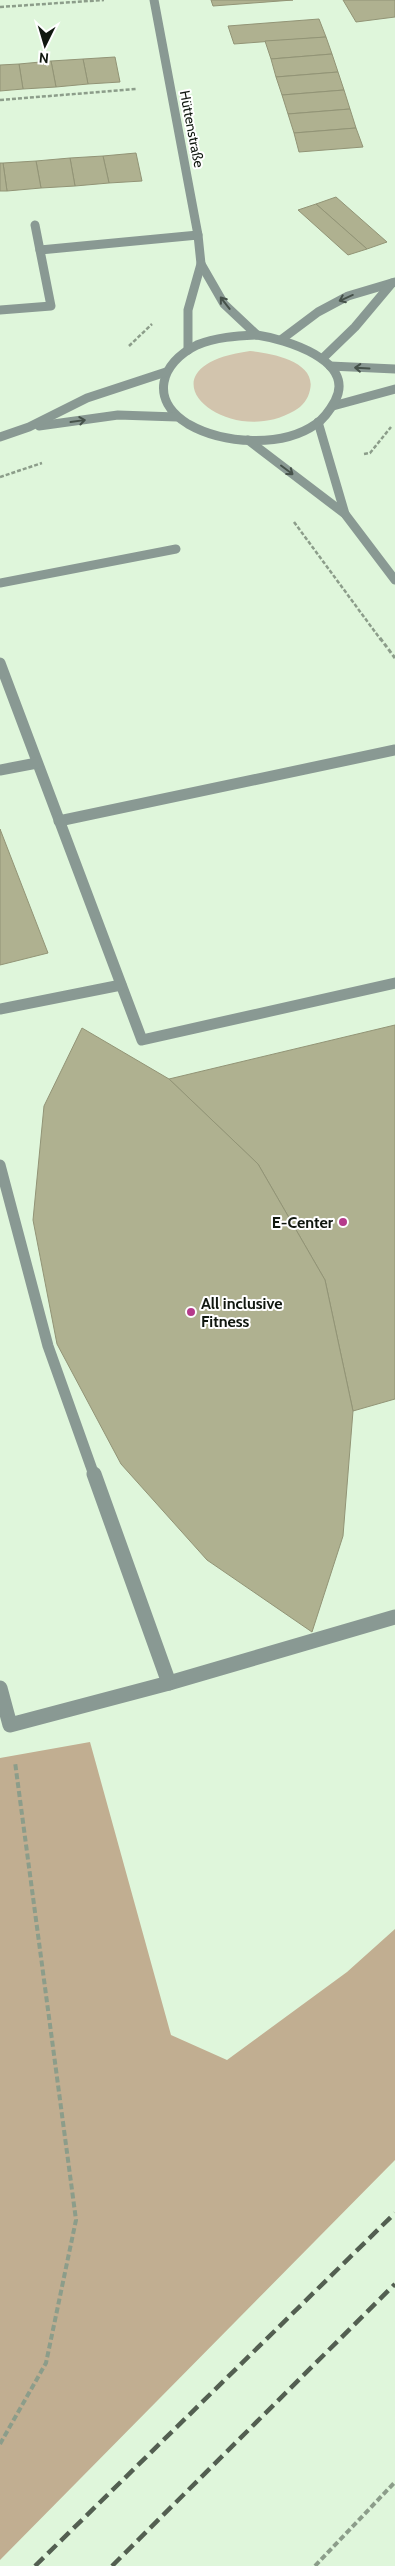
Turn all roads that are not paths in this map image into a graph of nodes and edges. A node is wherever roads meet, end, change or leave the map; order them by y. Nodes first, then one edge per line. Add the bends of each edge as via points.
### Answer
1 (154, 0) edge
2 (35, 225) dead end
3 (198, 235) junction
4 (40, 250) junction
5 (201, 264) junction
6 (394, 283) edge
7 (0, 310) edge
8 (257, 335) junction
9 (282, 338) junction
10 (188, 350) junction
11 (323, 358) junction
12 (330, 366) junction
13 (395, 369) edge
14 (166, 372) junction
15 (395, 389) edge
16 (333, 406) junction
17 (178, 417) junction
18 (318, 422) junction
19 (29, 427) junction
20 (0, 437) edge
21 (248, 440) junction
22 (344, 514) junction
23 (176, 549) dead end
24 (395, 580) edge
25 (0, 582) edge
26 (0, 663) edge
27 (395, 750) edge
28 (38, 763) junction
29 (0, 770) edge
30 (59, 820) junction
31 (395, 983) edge
32 (121, 985) junction
33 (0, 1009) edge
34 (0, 1165) edge
35 (395, 1617) edge
36 (169, 1683) junction
37 (0, 1688) edge

1 - 3 street, Hüttenstraße
2 - 4 street
3 - 4 street
3 - 5 street, Hüttenstraße
4 - 7 street via 51,306
8 -> 5 street via 224,304
5 - 10 street via 188,310
6 -> 9 street via 348,296 318,312
6 - 11 street
8 - 9 street
8 - 10 street via 208,341
9 - 11 street
10 - 14 street
11 - 12 street
13 -> 12 street
12 - 16 street via 337,379 338,393
14 - 17 street via 162,387 164,395
14 - 19 street via 88,398
15 - 16 street
16 - 18 street
19 -> 17 street via 118,415
17 - 21 street via 196,429 221,437
18 - 21 street via 298,432
18 - 22 street
19 - 20 street
21 -> 22 street
22 - 24 street
23 - 25 street
26 - 28 street
27 - 30 street
28 - 29 street
28 - 30 street
30 - 32 street
31 - 32 street via 142,1040
32 - 33 street
34 - 36 street via 48,1346
35 - 36 street
36 - 37 street via 10,1725

